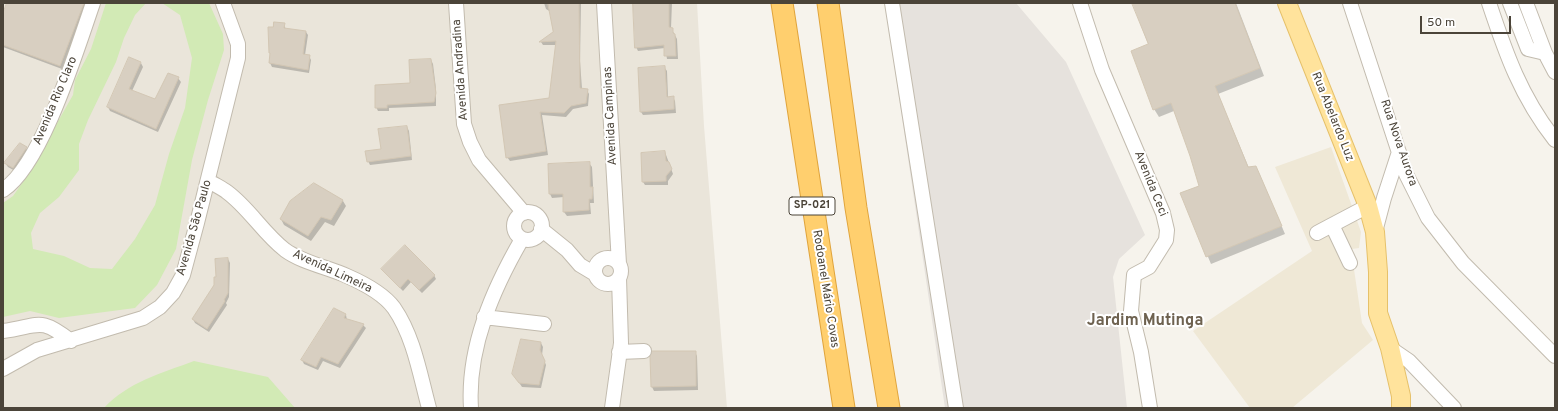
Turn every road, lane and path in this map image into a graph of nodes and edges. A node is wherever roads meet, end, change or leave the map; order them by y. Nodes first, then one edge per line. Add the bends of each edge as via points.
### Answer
1 (93, 3) edge
2 (223, 3) edge
3 (456, 3) edge
4 (604, 3) edge
5 (782, 3) edge
6 (828, 3) edge
7 (892, 3) edge
8 (1080, 3) edge
9 (1287, 3) edge
10 (1350, 3) edge
11 (1489, 3) edge
12 (1510, 3) edge
13 (1526, 3) edge
14 (1545, 53) junction
15 (1555, 72) edge
16 (1555, 140) edge
17 (1399, 152) junction
18 (1390, 180) junction
19 (209, 182) junction
20 (1414, 189) junction
21 (3, 190) edge
22 (1368, 206) junction
23 (524, 213) junction
24 (1332, 225) junction
25 (541, 229) junction
26 (1375, 232) junction
27 (1317, 233) dead end
28 (522, 239) junction
29 (1350, 263) dead end
30 (604, 268) junction
31 (484, 317) junction
32 (620, 318) junction
33 (544, 324) dead end
34 (3, 331) edge
35 (71, 341) junction
36 (1390, 348) junction
37 (644, 351) dead end
38 (619, 352) junction
39 (1555, 356) edge
40 (3, 369) edge
41 (1452, 407) edge
42 (429, 408) edge
43 (471, 408) edge
44 (612, 408) edge
45 (844, 408) edge
46 (889, 408) edge
47 (956, 408) edge
48 (1150, 408) edge
49 (1401, 408) edge

1 - 21 street, Avenida Rio Claro via 42,139 26,166 11,185
2 - 19 street, Avenida São Paulo via 238,44 238,58
3 - 23 street, Avenida Andradina via 459,73 466,130 479,160
4 - 30 street, Avenida Campinas via 617,229
5 - 45 highway, Rodoanel Mário Covas / SP-021
6 - 46 highway via 851,177
7 - 47 street
8 - 48 street, Avenida Ceci via 1102,70 1163,213 1167,230 1166,240 1149,267 1134,275 1132,293 1131,311
9 - 22 main road, Rua Abelardo Luz
10 - 17 street, Rua Nova Aurora
11 - 16 street via 1520,87 1538,118
12 - 14 street via 1528,49
13 - 14 street
14 - 15 street
17 - 18 street, Rua Abelardo Luz
17 - 20 street, Rua Nova Aurora
18 - 20 street
18 - 26 street, Rua Abelardo Luz
19 - 35 street, Avenida São Paulo via 183,275 173,293 160,307 143,318
19 - 42 street, Avenida Limeira via 227,192 286,251 375,290 393,308 410,339
20 - 39 street, Rua Nova Aurora via 1428,218 1445,243
22 - 24 street
22 - 26 main road, Rua Abelardo Luz
23 - 25 street via 537,216 541,222
23 - 28 street via 519,216 514,228
24 - 27 street
24 - 29 street
25 - 28 street via 534,239
25 - 30 street via 567,250 580,265
26 - 36 main road, Rua Abelardo Luz via 1377,304
28 - 31 street via 500,278
30 - 32 street, Avenida Campinas
30 - 32 street, Avenida Campinas via 621,271
31 - 33 street
31 - 43 street via 470,395
32 - 38 street, Avenida Campinas
34 - 35 street via 46,324
35 - 40 street, Avenida São Paulo via 36,350
36 - 41 street via 1409,361
36 - 49 main road, Rua Abelardo Luz via 1401,396
37 - 38 street
38 - 44 street, Avenida Campinas

